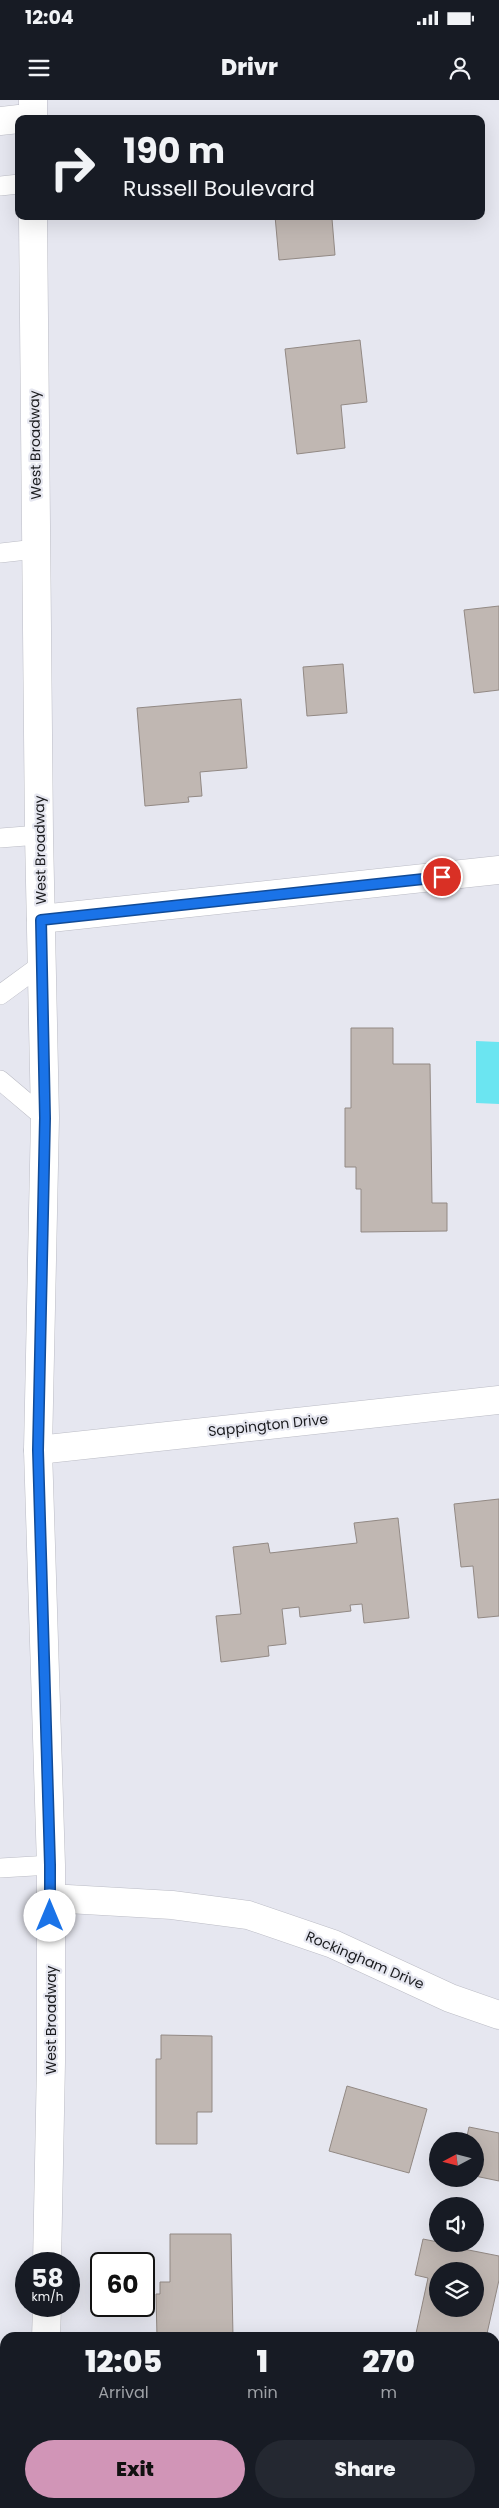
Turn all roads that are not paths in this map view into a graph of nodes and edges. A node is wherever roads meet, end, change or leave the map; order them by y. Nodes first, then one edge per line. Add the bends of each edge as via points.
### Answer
1 (15, 118) edge
2 (0, 121) edge
3 (15, 184) edge
4 (0, 186) edge
5 (33, 220) edge
6 (36, 549) junction
7 (0, 553) edge
8 (39, 835) junction
9 (0, 838) edge
10 (499, 870) edge
11 (41, 920) junction
12 (41, 965) junction
13 (0, 995) edge
14 (0, 1080) edge
15 (45, 1118) junction
16 (499, 1400) edge
17 (38, 1450) junction
18 (50, 1865) junction
19 (0, 1868) edge
20 (50, 1898) junction
21 (499, 2015) edge
22 (48, 2252) edge
23 (47, 2317) edge
24 (46, 2332) edge

1 - 2 main road
3 - 4 lane
5 - 6 main road, West Broadway
6 - 7 lane
6 - 8 main road, West Broadway
8 - 9 lane
8 - 11 main road, West Broadway
10 - 11 main road
11 - 12 main road, West Broadway
12 - 13 lane
12 - 15 main road, West Broadway
14 - 15 lane
15 - 17 main road, West Broadway
16 - 17 main road, Sappington Drive
17 - 18 main road, West Broadway
18 - 19 lane
18 - 20 main road, West Broadway
20 - 21 main road, Rockingham Drive via 172,1905 248,1915 333,1944 450,1998
20 - 22 main road, West Broadway
23 - 24 main road

